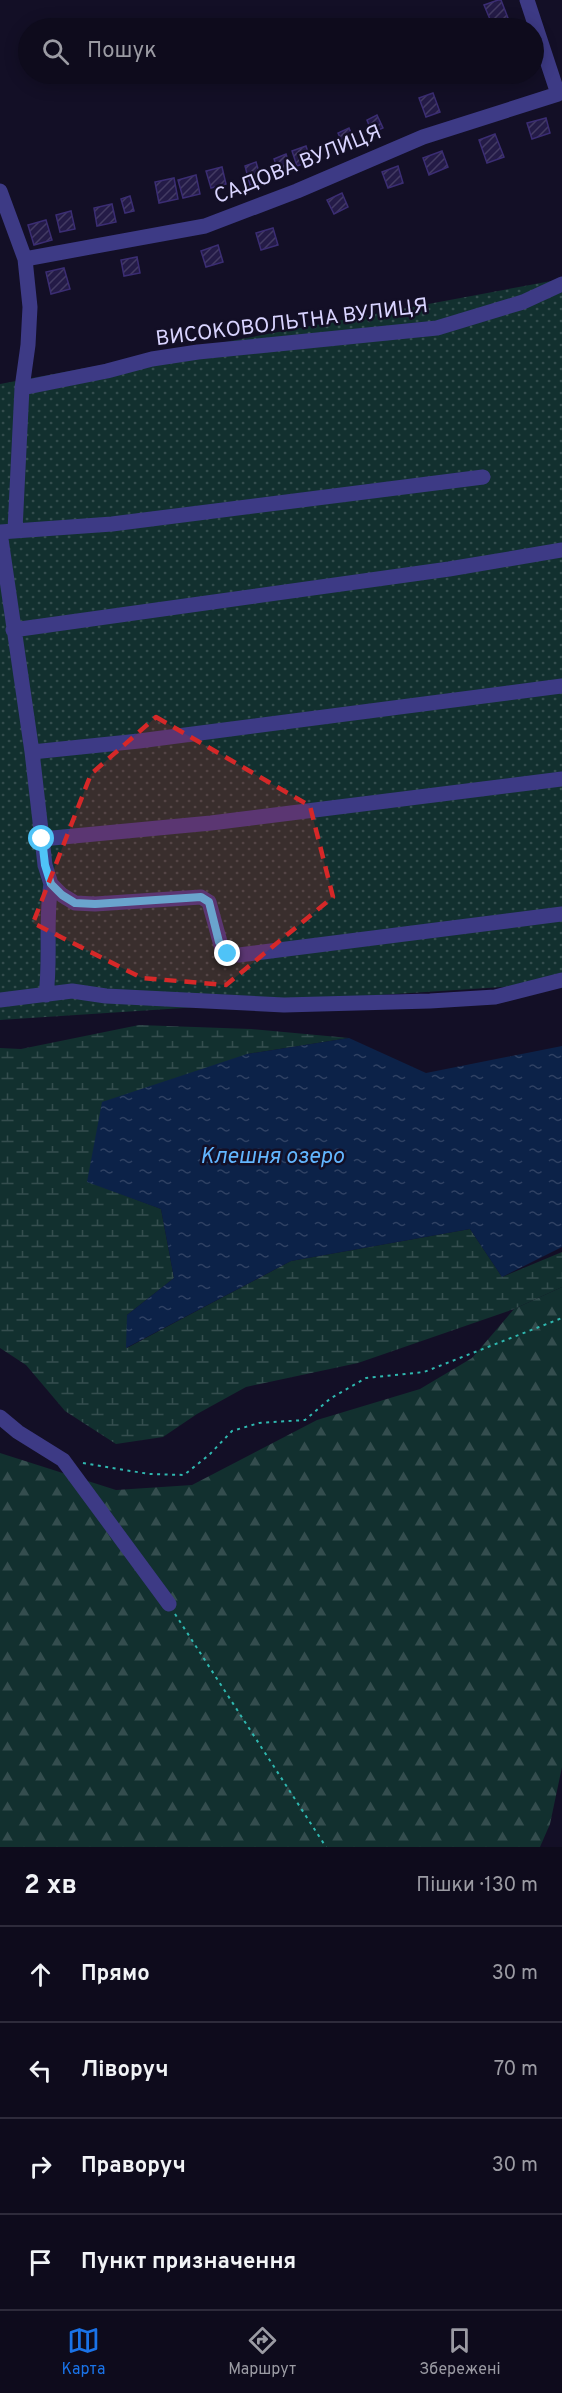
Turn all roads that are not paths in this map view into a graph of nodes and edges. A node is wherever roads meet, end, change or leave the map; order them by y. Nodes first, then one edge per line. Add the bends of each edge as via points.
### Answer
1 (527, 0) edge
2 (533, 18) edge
3 (544, 52) edge
4 (0, 191) edge
5 (24, 259) junction
6 (562, 284) edge
7 (22, 388) junction
8 (483, 477) dead end
9 (5, 531) edge
10 (562, 550) edge
11 (13, 630) junction
12 (562, 686) edge
13 (32, 752) junction
14 (562, 779) edge
15 (42, 839) junction
16 (51, 884) junction
17 (562, 914) edge
18 (562, 980) edge
19 (46, 995) junction
20 (0, 1000) edge
21 (0, 1417) edge
22 (169, 1604) road end

1 - 2 street, САДОВА ВУЛИЦЯ
3 - 5 street, САДОВА ВУЛИЦЯ via 558,94 423,137 205,226
4 - 5 street
5 - 7 street via 30,307
6 - 7 street, ВИСОКОВОЛЬТНА ВУЛИЦЯ via 523,302 437,328 198,352
7 - 9 street
8 - 9 street via 112,524
9 - 11 street
10 - 11 street
11 - 13 street
12 - 13 street
13 - 15 street
14 - 15 street via 211,823
15 - 16 street
16 - 17 street via 75,903 201,897 209,902 222,949 239,955
16 - 19 street
18 - 19 street via 495,997 296,1005 72,991
19 - 20 street
21 - 22 street via 63,1460

